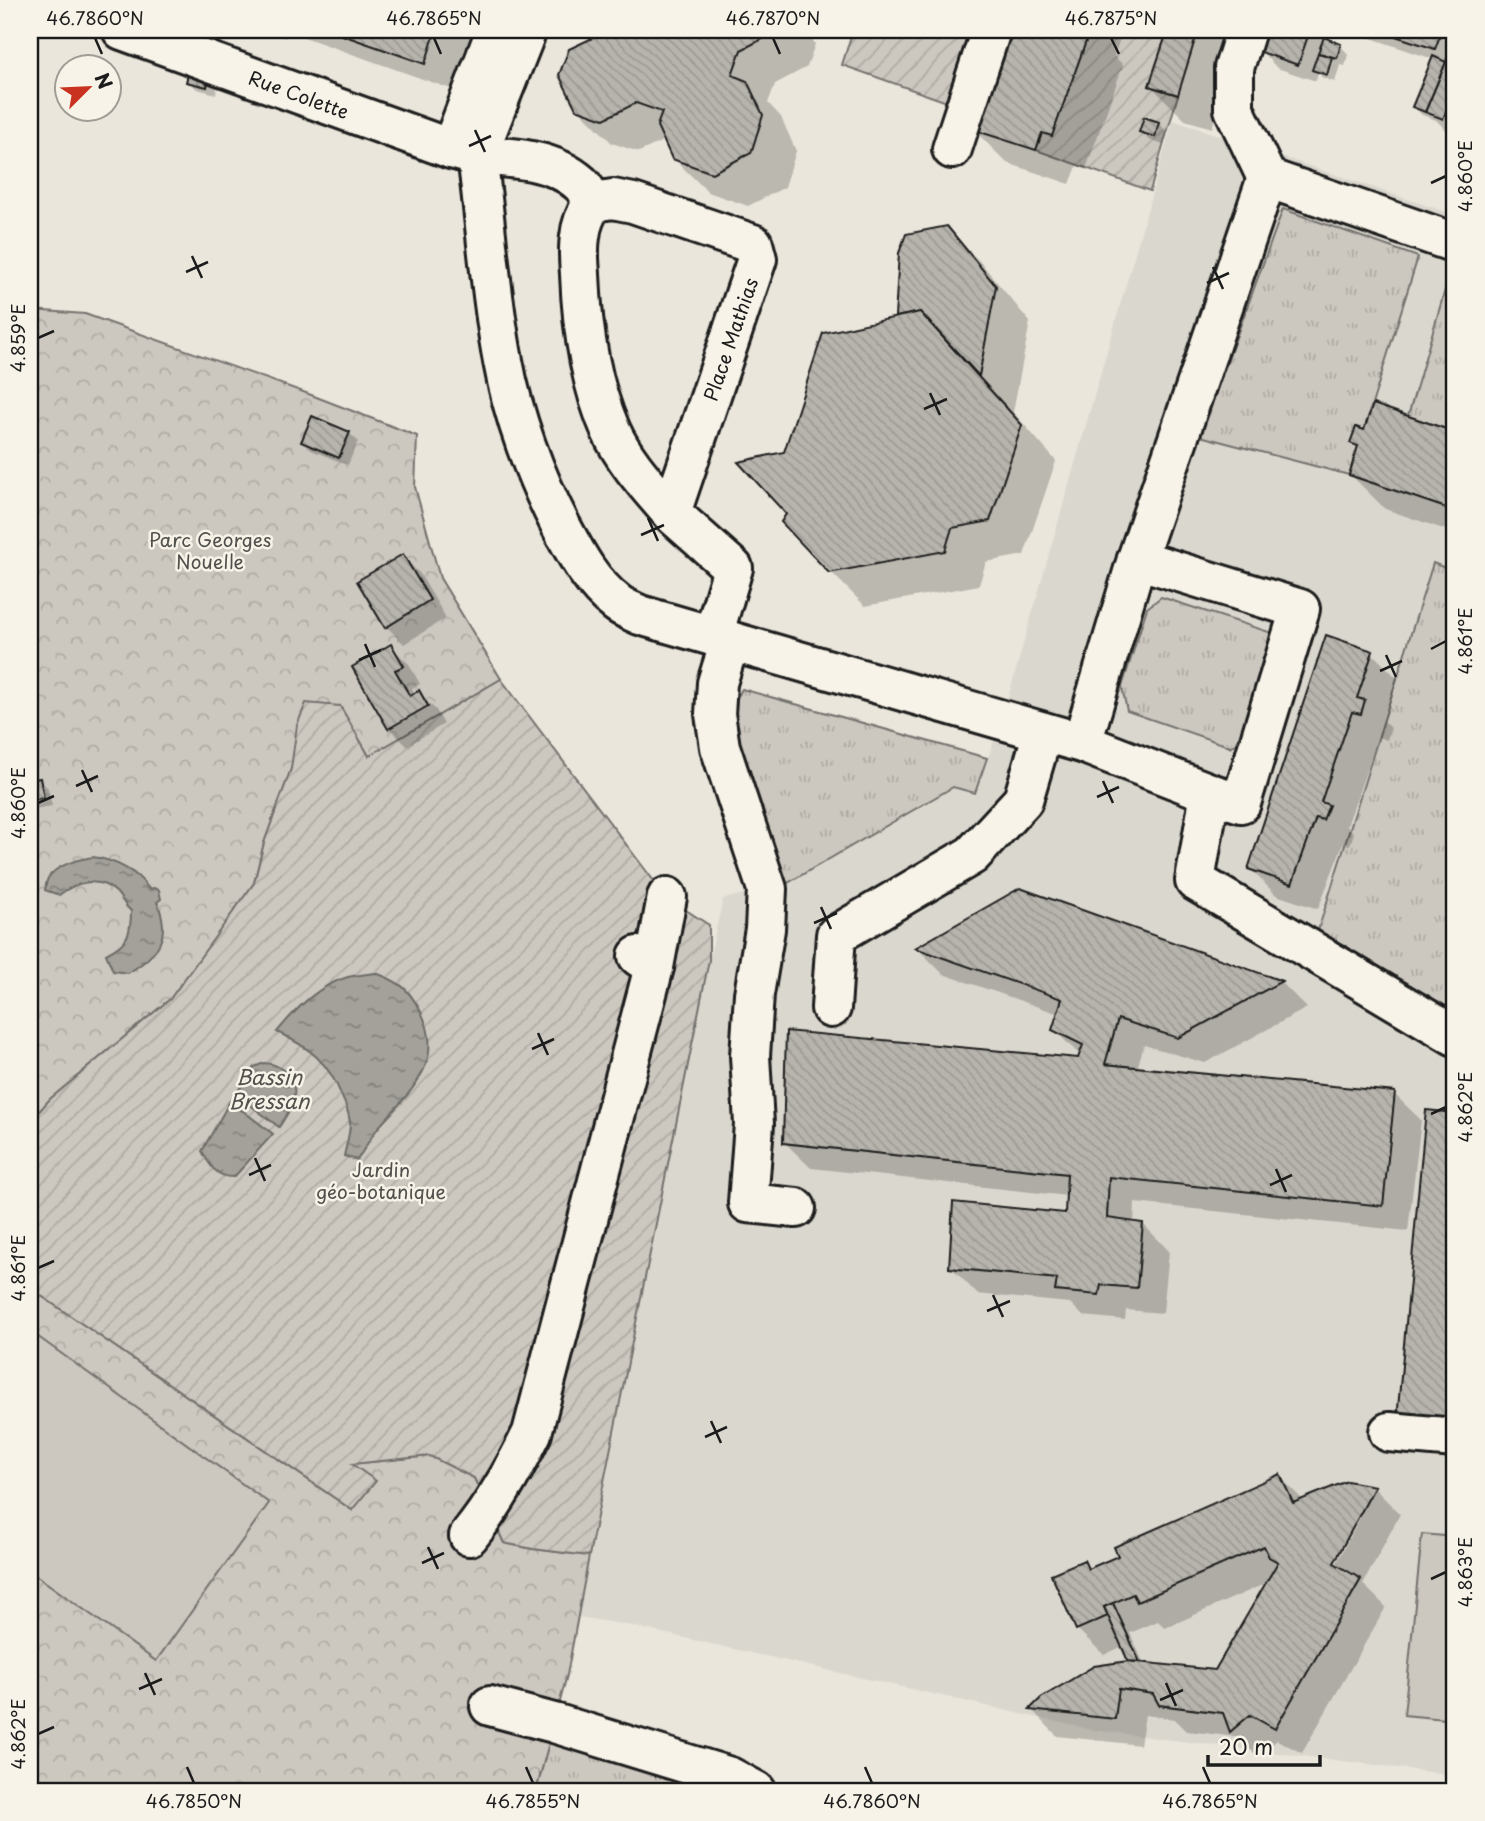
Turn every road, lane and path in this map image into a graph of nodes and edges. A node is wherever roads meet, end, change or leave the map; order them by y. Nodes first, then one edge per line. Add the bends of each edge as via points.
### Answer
1 (122, 30) edge
2 (496, 30) edge
3 (527, 30) edge
4 (991, 30) edge
5 (1246, 30) edge
6 (952, 149) dead end
7 (464, 152) junction
8 (1267, 178) junction
9 (593, 202) junction
10 (1455, 243) edge
11 (671, 513) junction
12 (1137, 559) junction
13 (721, 638) junction
14 (1043, 732) junction
15 (1082, 743) junction
16 (1210, 793) junction
17 (667, 897) dead end
18 (831, 1009) dead end
19 (1455, 1036) edge
20 (796, 1208) dead end
21 (1389, 1432) dead end
22 (1455, 1438) edge
23 (469, 1536) dead end
24 (490, 1706) dead end
25 (756, 1791) edge

1 - 7 street, Rue Colette
2 - 7 street
3 - 7 street
4 - 6 street
5 - 8 street via 1234,68 1234,109
7 - 9 street via 514,157 555,168 581,184
7 - 13 street via 516,415 554,511 598,586 618,604 640,615
8 - 10 street
8 - 12 street
9 - 11 street via 580,236 580,267 581,305 597,390 617,442
9 - 11 street, Place Mathias via 633,203 753,244 757,259
11 - 13 street via 733,568
12 - 15 street
12 - 16 street via 1300,609 1241,803
13 - 14 street
13 - 20 street via 715,714 720,747 766,889 750,1056 754,1124 748,1203
14 - 15 street
14 - 18 street via 1023,800 972,855 836,935
15 - 16 street
16 - 19 street via 1195,881
17 - 23 street via 646,961 532,1433 489,1511
21 - 22 street
24 - 25 street via 730,1777

